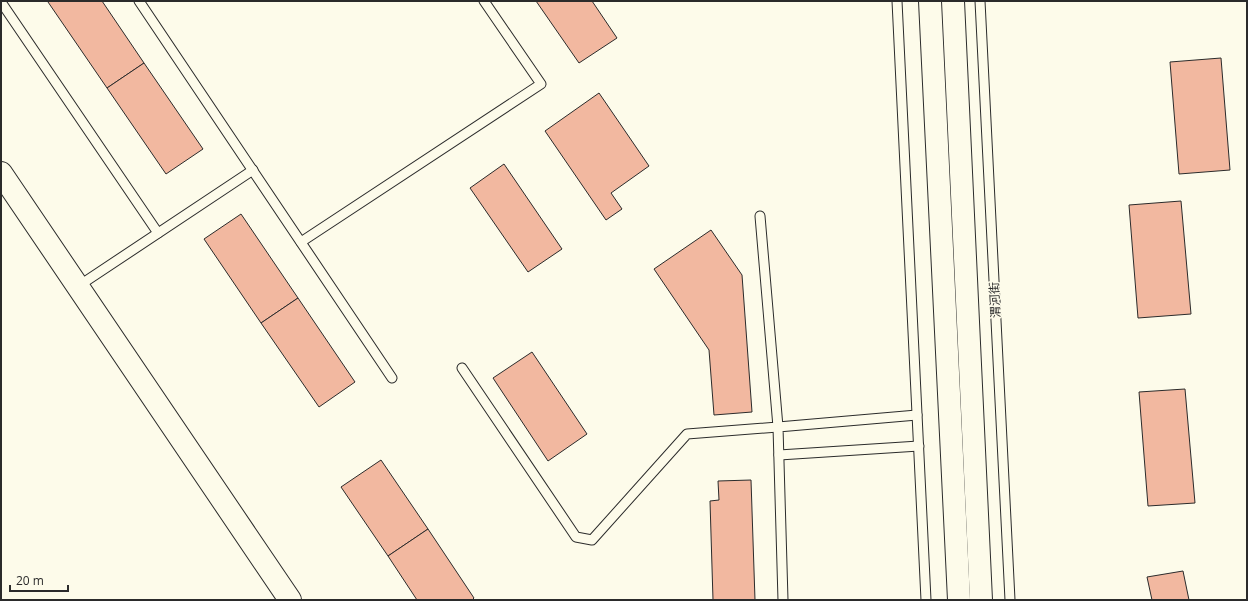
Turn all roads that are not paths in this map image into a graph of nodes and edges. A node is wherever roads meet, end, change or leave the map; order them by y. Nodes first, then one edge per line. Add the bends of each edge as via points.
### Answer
1 (139, 1) edge
2 (484, 1) edge
3 (897, 1) edge
4 (930, 1) edge
5 (953, 1) edge
6 (980, 1) edge
7 (1, 2) edge
8 (253, 170) junction
9 (1, 173) edge
10 (760, 216) dead end
11 (158, 233) junction
12 (301, 242) junction
13 (77, 286) junction
14 (462, 368) dead end
15 (392, 378) dead end
16 (917, 415) junction
17 (778, 427) junction
18 (919, 446) junction
19 (779, 455) junction
20 (290, 600) edge
21 (783, 600) edge
22 (926, 600) edge
23 (959, 600) edge
24 (981, 600) edge
25 (1010, 600) edge

1 - 8 lane
2 - 12 lane via 541,84
3 - 16 lane
4 - 23 street
5 - 24 street
6 - 25 lane, 渭河街
7 - 11 lane
8 - 11 lane
8 - 12 lane
9 - 13 street
10 - 17 lane
11 - 13 lane
12 - 15 lane
13 - 20 street
14 - 17 lane via 576,537 592,540 688,434
16 - 17 lane
16 - 18 lane
17 - 19 lane
18 - 19 lane
18 - 22 lane
19 - 21 lane

